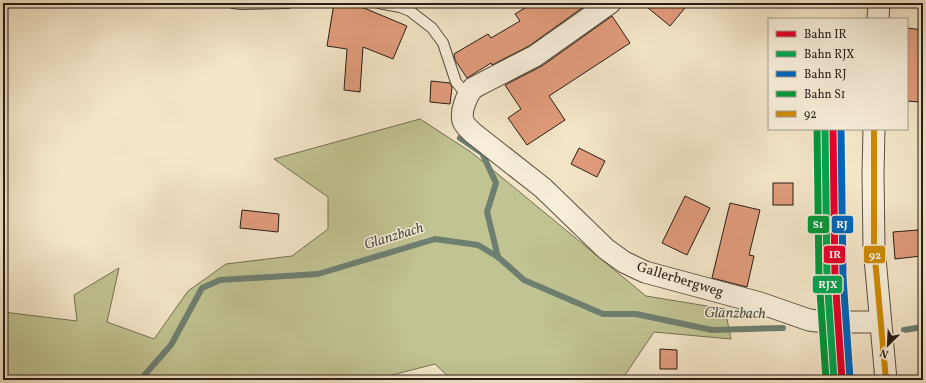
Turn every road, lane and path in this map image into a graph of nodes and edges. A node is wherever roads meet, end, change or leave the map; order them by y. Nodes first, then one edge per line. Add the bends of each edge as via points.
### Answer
1 (233, 3) edge
2 (288, 3) edge
3 (379, 3) edge
4 (610, 3) edge
5 (879, 3) edge
6 (878, 18) edge
7 (468, 94) junction
8 (874, 130) edge
9 (880, 322) junction
10 (886, 380) edge

1 - 2 lane
3 - 7 lane via 400,7 432,28 443,43 456,82
4 - 7 street via 535,56 479,84
5 - 6 street
7 - 9 street, Gallerbergweg via 462,118 465,125 543,188 606,249 624,262 645,272 760,303 809,320
8 - 9 street via 874,247
9 - 10 street

